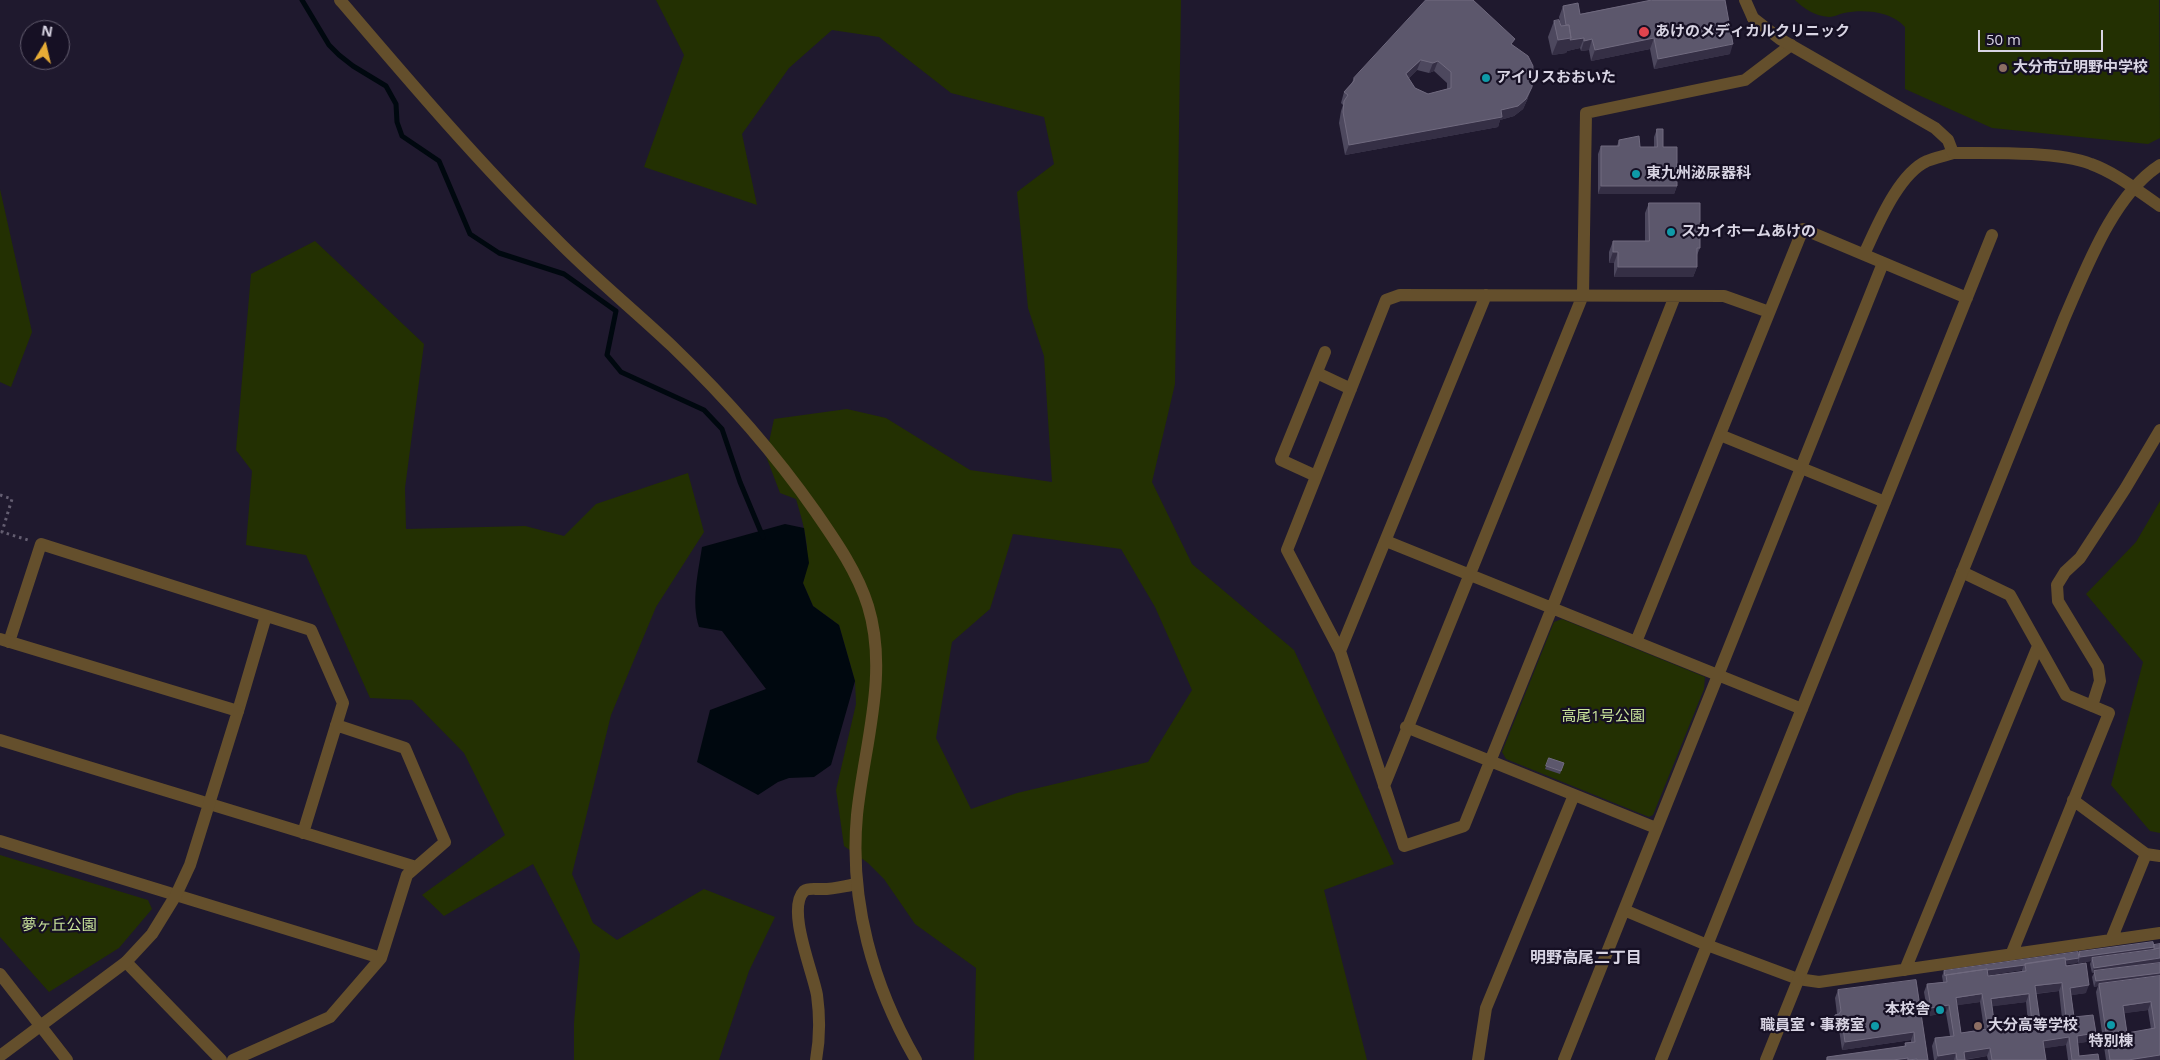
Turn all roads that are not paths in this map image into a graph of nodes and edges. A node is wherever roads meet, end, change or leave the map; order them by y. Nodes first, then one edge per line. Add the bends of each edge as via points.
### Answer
1 (340, 0) edge
2 (1745, 0) edge
3 (1791, 45) junction
4 (1953, 153) junction
5 (2160, 165) edge
6 (2133, 188) junction
7 (2160, 206) edge
8 (1992, 235) dead end
9 (1864, 254) junction
10 (1884, 263) junction
11 (1486, 295) junction
12 (1583, 295) junction
13 (1675, 296) junction
14 (1967, 298) junction
15 (1769, 312) junction
16 (1325, 352) dead end
17 (1316, 374) junction
18 (1351, 389) junction
19 (2160, 430) edge
20 (1720, 435) junction
21 (1801, 468) junction
22 (1316, 476) junction
23 (1885, 502) junction
24 (1386, 541) junction
25 (1962, 572) junction
26 (1469, 574) junction
27 (1552, 608) junction
28 (266, 616) junction
29 (5, 640) edge
30 (1636, 642) junction
31 (2038, 646) junction
32 (1340, 651) junction
33 (1718, 675) junction
34 (2092, 706) junction
35 (1802, 709) junction
36 (238, 711) junction
37 (336, 725) junction
38 (1406, 727) junction
39 (0, 740) edge
40 (1491, 761) junction
41 (1384, 786) junction
42 (1574, 795) junction
43 (2074, 800) junction
44 (210, 804) junction
45 (1656, 828) junction
46 (303, 833) junction
47 (0, 841) edge
48 (2146, 854) junction
49 (2160, 856) edge
50 (416, 867) junction
51 (857, 884) junction
52 (176, 895) junction
53 (1624, 910) junction
54 (2160, 933) edge
55 (2110, 940) junction
56 (1707, 945) junction
57 (2011, 954) junction
58 (381, 958) junction
59 (126, 962) junction
60 (1905, 970) junction
61 (0, 974) edge
62 (1798, 979) junction
63 (42, 1026) junction
64 (0, 1056) edge
65 (67, 1060) edge
66 (221, 1060) edge
67 (233, 1060) edge
68 (816, 1060) edge
69 (916, 1060) edge
70 (1478, 1060) edge
71 (1564, 1060) edge
72 (1661, 1060) edge
73 (1766, 1060) edge

1 - 51 street via 499,182 734,408 788,474 834,539 867,604 877,657 857,816
2 - 3 street via 1753,18
3 - 4 street via 1934,128 1948,140
3 - 12 street via 1745,80 1586,113
4 - 6 street via 2078,160 2102,169
4 - 9 street via 1916,169 1895,194
5 - 6 street
6 - 7 street
6 - 25 street via 2098,245 2064,319
8 - 14 street
9 - 10 street
9 - 15 street via 1803,229
10 - 14 street
10 - 21 street
11 - 12 street
11 - 18 street via 1400,295 1386,300
11 - 24 street
12 - 13 street
12 - 26 street
13 - 15 street via 1724,296
13 - 27 street
14 - 23 street
15 - 20 street
16 - 17 street
17 - 18 street
17 - 22 street via 1282,460
18 - 22 street
19 - 34 street via 2080,558 2057,585 2058,601 2098,668 2100,681
20 - 21 street
20 - 30 street
21 - 23 street
21 - 33 street
22 - 32 street via 1287,550
23 - 35 street
24 - 26 street
24 - 32 street
25 - 31 street via 2010,595
25 - 62 street
26 - 27 street
26 - 38 street
27 - 30 street
27 - 40 street
28 - 29 street via 41,544
28 - 36 street
28 - 37 street via 310,630 342,703
29 - 36 street
30 - 33 street
31 - 34 street via 2066,695
31 - 60 street
32 - 41 street
33 - 35 street
33 - 45 street
34 - 43 street via 2109,713
35 - 56 street
36 - 44 street
37 - 46 street
37 - 50 street via 405,748 445,842
38 - 40 street
38 - 41 street
39 - 44 street
40 - 41 street via 1464,826 1404,846
40 - 42 street
42 - 45 street
42 - 70 street via 1486,1008
43 - 48 street
43 - 57 street
44 - 46 street
44 - 52 street via 190,865
45 - 53 street
46 - 50 street
47 - 52 street
48 - 49 street
48 - 55 street
50 - 58 street via 407,875
51 - 68 street via 826,890 808,889 800,901 799,928 812,968 820,1021
51 - 69 street via 870,954 881,989
52 - 58 street
52 - 59 street via 152,934
53 - 56 street
53 - 71 street
54 - 55 street
55 - 57 street
56 - 62 street
56 - 72 street
57 - 60 street
58 - 67 street via 330,1017
59 - 63 street
59 - 66 street
60 - 62 street via 1819,982
61 - 63 street
62 - 73 street
63 - 64 street
63 - 65 street

